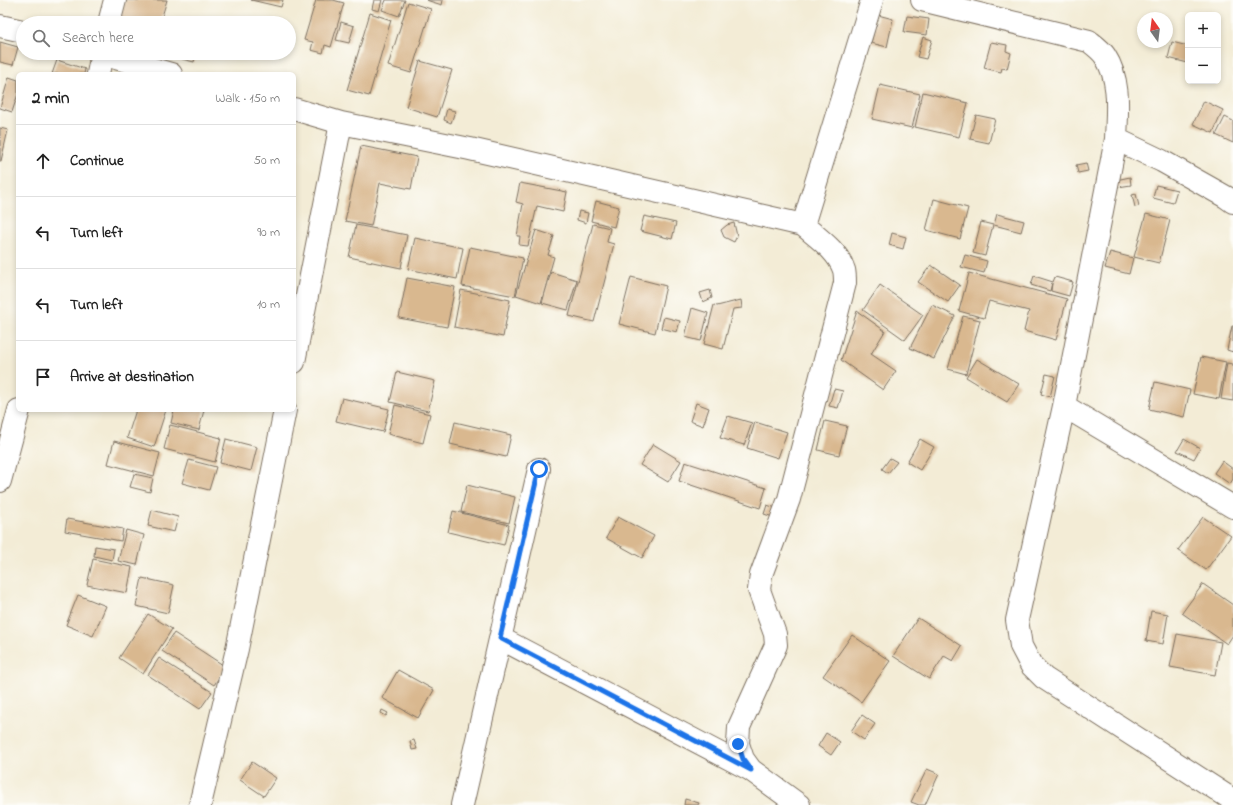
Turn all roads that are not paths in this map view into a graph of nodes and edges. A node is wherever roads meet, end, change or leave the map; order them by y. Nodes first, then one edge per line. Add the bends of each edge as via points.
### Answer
1 (115, 0) edge
2 (872, 0) edge
3 (922, 0) edge
4 (111, 16) edge
5 (0, 26) edge
6 (16, 29) edge
7 (105, 60) edge
8 (162, 72) edge
9 (296, 110) edge
10 (341, 123) junction
11 (1116, 139) junction
12 (1233, 202) edge
13 (803, 225) junction
14 (296, 352) edge
15 (1064, 406) junction
16 (18, 412) edge
17 (284, 412) edge
18 (539, 469) dead end
19 (0, 481) edge
20 (1233, 507) edge
21 (500, 638) junction
22 (751, 770) junction
23 (1233, 800) edge
24 (200, 805) edge
25 (462, 805) edge
26 (799, 805) edge

1 - 4 street
2 - 13 street
3 - 11 street via 1089,40 1104,55 1113,74 1117,96
5 - 6 street
7 - 8 street
9 - 10 street
10 - 13 street
10 - 14 street
11 - 12 street via 1162,161
11 - 15 street
13 - 22 street via 838,258 844,271 845,283 789,499 761,575 759,590 775,634 776,646 738,727 738,744 743,759
15 - 20 street
15 - 23 street via 1017,620 1021,646 1031,665 1044,678
16 - 19 street
17 - 24 street via 237,649
18 - 21 street
21 - 22 street
21 - 25 street
22 - 26 street

